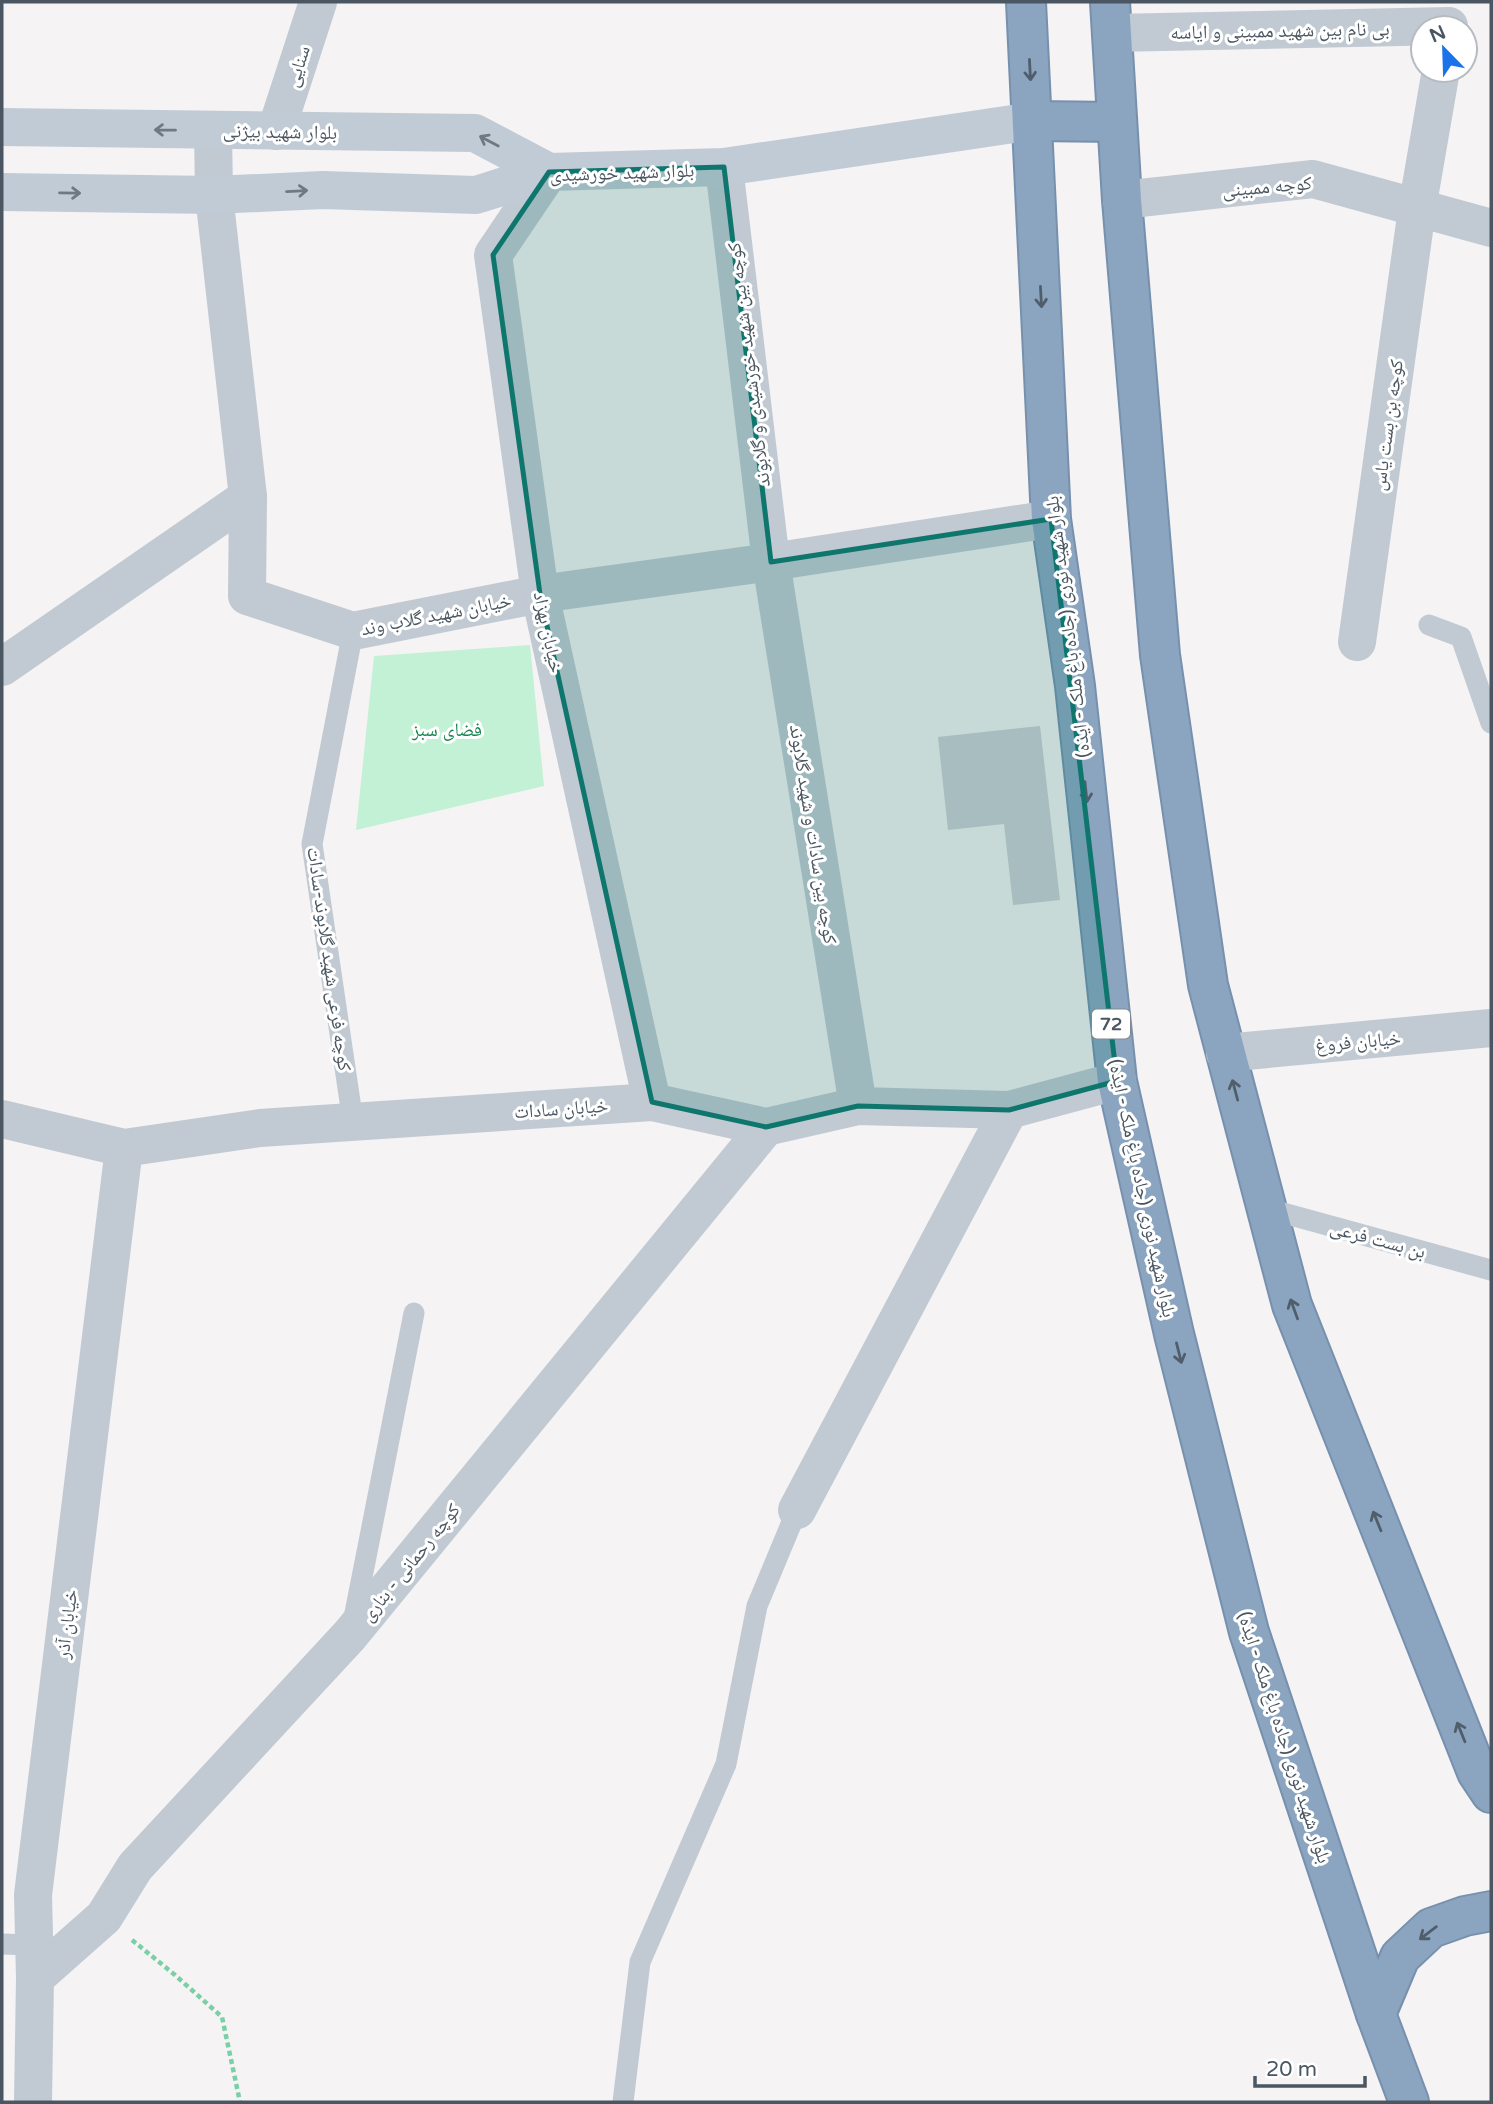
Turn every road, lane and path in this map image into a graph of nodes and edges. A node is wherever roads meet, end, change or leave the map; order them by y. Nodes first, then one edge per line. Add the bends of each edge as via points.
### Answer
1 (318, 2) edge
2 (1026, 2) edge
3 (1111, 17) edge
4 (1409, 19) edge
5 (1439, 84) edge
6 (1033, 121) junction
7 (1117, 122) junction
8 (2, 128) edge
9 (213, 130) junction
10 (276, 131) junction
11 (724, 167) junction
12 (549, 172) junction
13 (2, 192) edge
14 (214, 195) junction
15 (1122, 200) junction
16 (1417, 209) junction
17 (1491, 228) edge
18 (248, 497) junction
19 (1051, 519) junction
20 (771, 562) junction
21 (540, 594) junction
22 (1429, 625) dead end
23 (353, 631) junction
24 (1357, 642) dead end
25 (2, 667) edge
26 (1491, 723) edge
27 (1491, 1028) edge
28 (1225, 1053) junction
29 (1117, 1081) junction
30 (652, 1102) junction
31 (858, 1106) junction
32 (1009, 1110) junction
33 (2, 1119) edge
34 (353, 1122) junction
35 (766, 1127) junction
36 (124, 1148) junction
37 (1265, 1208) junction
38 (1491, 1270) edge
39 (414, 1314) dead end
40 (797, 1510) joint
41 (350, 1635) junction
42 (1491, 1793) edge
43 (1491, 1911) edge
44 (104, 1917) junction
45 (24, 1956) edge
46 (1376, 2014) junction
47 (33, 2102) edge
48 (240, 2102) edge
49 (623, 2102) edge
50 (1409, 2102) edge

1 - 10 street, سنایی
2 -> 6 highway, بلوار شهید نوری (جاده باغ ملک - ایذه) / 72
3 - 4 street, بی نام بین شهید ممبینی و ایاسه
3 - 7 highway
5 - 16 street, کوچه بن بست یاس
6 - 7 highway
6 - 11 street, بلوار شهید خورشیدی
6 -> 19 highway, بلوار شهید نوری (جاده باغ ملک - ایذه) / 72
7 - 15 highway
9 -> 8 street, بلوار شهید بیژنی
9 - 10 street, بلوار شهید بیژنی
9 - 14 street, خیابان شهید گلاب وند
12 -> 10 street, بلوار شهید بیژنی via 475,134
11 - 12 street, بلوار شهید خورشیدی
11 - 20 street, کوچه بین شهید خورشیدی و گلابوند
14 -> 12 street, بلوار شهید خورشیدی via 324,190 476,195
12 - 21 street, خیابان بهزاد via 493,255
13 -> 14 street, بلوار شهید خورشیدی
14 - 18 street, خیابان شهید گلاب وند
15 - 16 street, کوچه ممبینی via 1313,179
15 - 28 highway via 1160,655 1208,985
16 - 17 street, کوچه ممبینی
16 - 24 street, کوچه بن بست یاس
18 - 23 street, خیابان شهید گلاب وند via 247,596
18 - 25 street
19 - 20 street, خیابان شهید گلاب وند
19 -> 29 highway, بلوار شهید نوری (جاده باغ ملک - ایذه) / 72 via 1075,686
20 - 21 street, خیابان شهید گلاب وند
20 - 31 street, کوچه بین سادات و شهید گلابوند
21 - 23 street, خیابان شهید گلاب وند
21 - 30 street, خیابان بهزاد
22 - 26 lane via 1461,638
23 - 34 lane, کوچه فرعی شهید گلابوند-سادات via 312,844
27 - 28 street, خیابان فروغ
37 -> 28 highway
29 - 32 street, خیابان سادات
29 -> 46 highway, بلوار شهید نوری (جاده باغ ملک - ایذه) / 72 via 1174,1334 1249,1632
30 - 34 street, خیابان سادات
30 - 35 street, خیابان سادات
31 - 32 street, خیابان سادات
31 - 35 street, خیابان سادات
32 - 40 street
33 - 36 street, خیابان سادات
34 - 36 street, خیابان سادات via 260,1128
35 - 41 street, کوچه رحمانی - بناری
36 - 45 street, خیابان آذر
37 - 38 lane, بن بست فرعی
42 -> 37 highway via 1477,1772 1292,1306
39 - 41 lane
40 - 49 lane via 757,1606 726,1764 640,1962
41 - 44 street, کوچه رحمانی - بناری via 135,1867
43 -> 46 highway via 1430,1928 1400,1958
44 - 45 street, کوچه رحمانی - بناری
44 - 48 path via 222,2017
45 - 47 street, خیابان آذر
46 - 50 highway, بلوار شهید نوری (جاده باغ ملک - ایذه)

